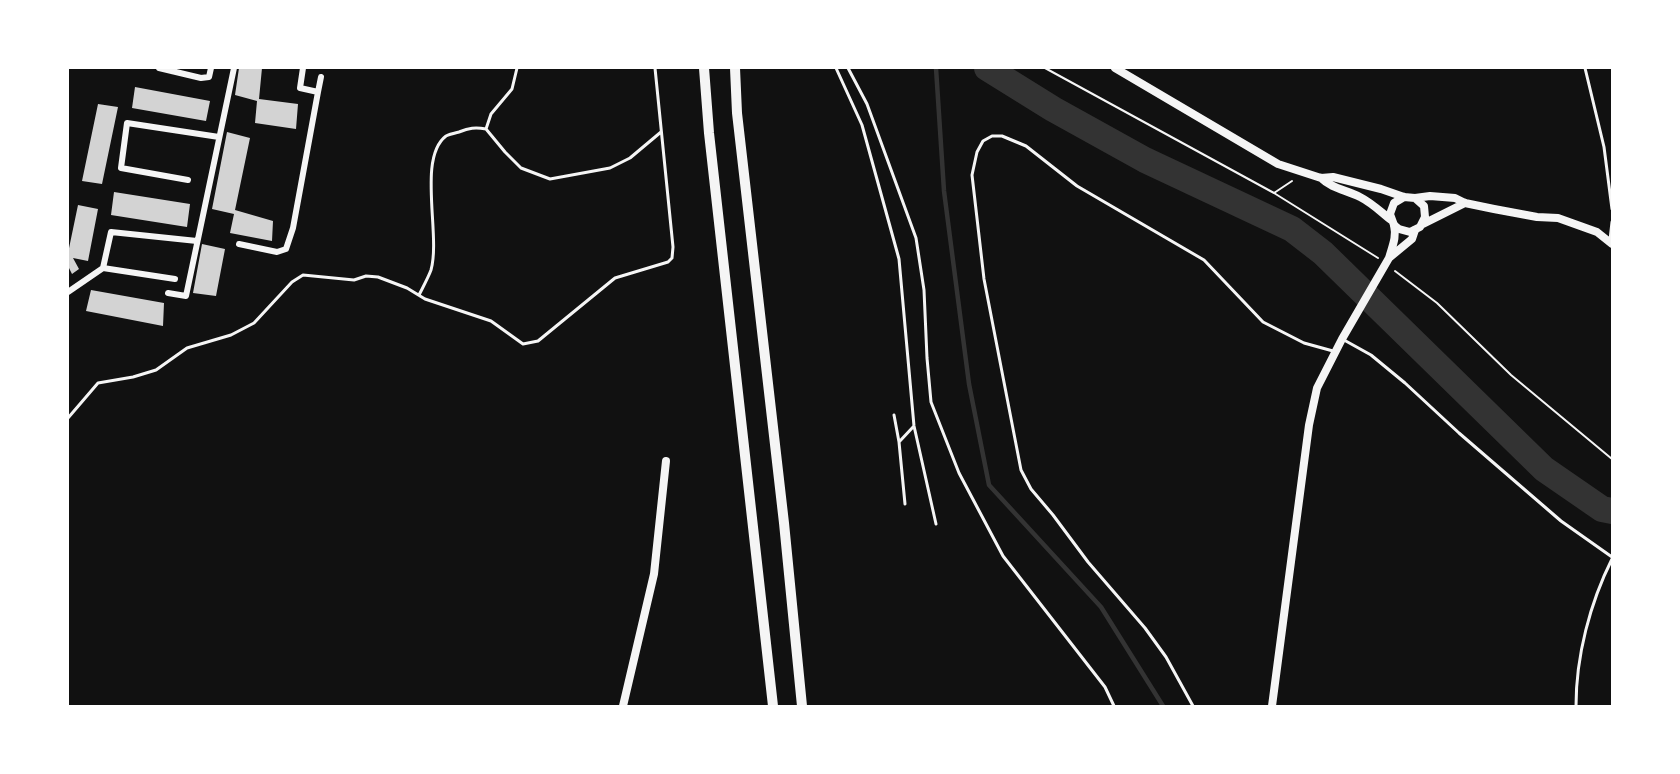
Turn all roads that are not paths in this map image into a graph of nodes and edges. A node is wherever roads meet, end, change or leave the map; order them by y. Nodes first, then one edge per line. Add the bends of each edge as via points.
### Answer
1 (159, 68) edge
2 (211, 68) edge
3 (234, 68) edge
4 (303, 68) edge
5 (517, 68) edge
6 (655, 68) edge
7 (704, 68) edge
8 (735, 68) edge
9 (836, 68) edge
10 (848, 68) edge
11 (1115, 68) edge
12 (1585, 68) edge
13 (321, 76) dead end
14 (318, 92) junction
15 (486, 129) junction
16 (662, 132) junction
17 (219, 137) junction
18 (1321, 178) junction
19 (188, 180) dead end
20 (1404, 197) junction
21 (1415, 198) junction
22 (1465, 203) junction
23 (1612, 209) edge
24 (1612, 222) edge
25 (1393, 223) junction
26 (1423, 224) junction
27 (1415, 230) junction
28 (197, 241) junction
29 (239, 243) dead end
30 (1611, 243) edge
31 (1387, 261) junction
32 (103, 268) junction
33 (175, 279) dead end
34 (68, 292) edge
35 (168, 292) dead end
36 (419, 295) junction
37 (1342, 339) junction
38 (1335, 352) junction
39 (894, 415) dead end
40 (68, 418) edge
41 (914, 426) junction
42 (899, 442) junction
43 (666, 461) dead end
44 (905, 504) dead end
45 (936, 524) dead end
46 (1612, 558) edge
47 (623, 706) edge
48 (773, 706) edge
49 (802, 706) edge
50 (1114, 706) edge
51 (1192, 706) edge
52 (1272, 706) edge
53 (1576, 706) edge

1 - 2 street via 201,78 209,77
3 - 17 street
4 - 14 street via 300,88
5 - 15 lane via 512,89 491,114
6 - 16 lane
7 - 48 highway
8 - 49 highway
9 - 41 lane via 862,125 899,259
10 - 50 lane via 867,104 916,238 932,402 959,473 1003,556 1105,687
11 - 18 main road via 1278,164
12 - 23 lane via 1604,147
13 - 14 street
14 - 29 street via 286,249 277,252
15 - 16 lane via 521,168 550,179 610,168 630,158
15 - 36 lane via 466,128 447,135 431,162 431,269
16 - 36 lane via 673,247 668,262 615,278 538,341 523,344 490,321
17 - 19 street via 127,123 121,168
17 - 28 street
18 - 20 main road via 1333,177
18 - 25 main road via 1328,185 1363,198
20 - 21 main road
20 - 25 main road via 1394,203 1390,214
21 - 22 main road via 1455,198
21 - 26 main road via 1424,206
22 - 26 main road
22 - 30 main road via 1558,218 1597,232
24 - 30 lane
25 - 27 main road via 1404,231
25 - 31 street via 1396,236
26 - 27 main road
27 - 31 street via 1412,239
28 - 32 street via 111,232
28 - 35 street via 186,296
31 - 37 street
32 - 33 street
32 - 34 street
36 - 40 lane via 378,277 354,280 303,275 254,323 231,335 187,348 156,370 98,383
37 - 38 street
37 - 46 lane via 1397,376 1542,505
38 - 51 lane via 1304,343 1263,322 1204,260 1077,186 1026,146 1002,136 983,141 972,175 977,225 1021,470 1031,489 1166,657
38 - 52 street via 1317,388 1308,425
39 - 42 lane
41 - 42 lane
41 - 45 lane
42 - 44 lane
43 - 47 street via 654,574
46 - 53 lane via 1596,596 1586,635

